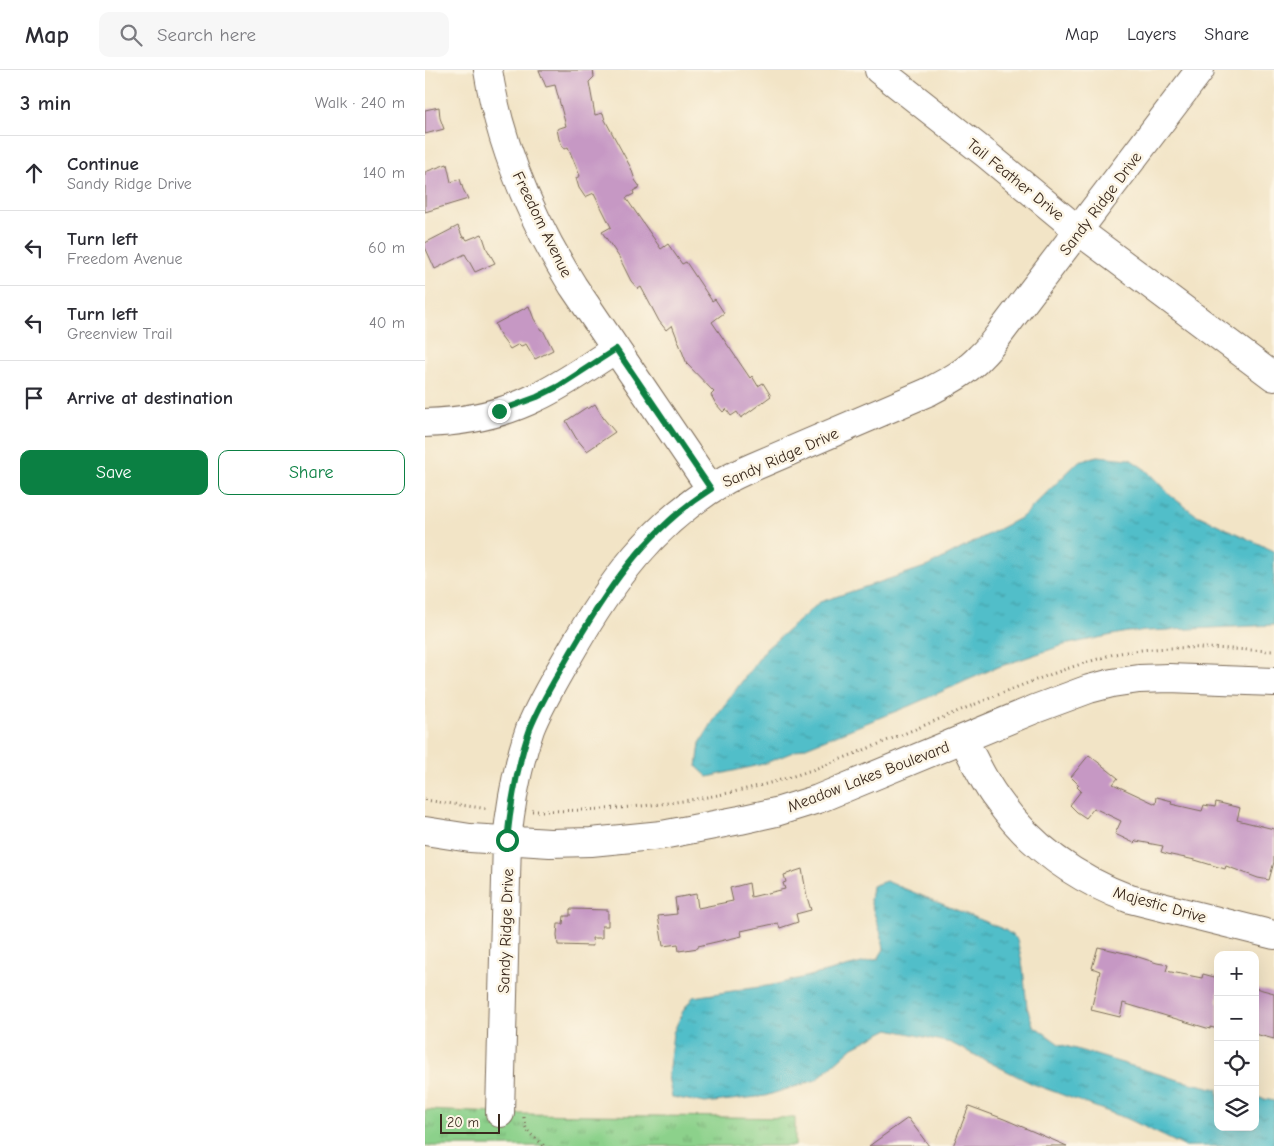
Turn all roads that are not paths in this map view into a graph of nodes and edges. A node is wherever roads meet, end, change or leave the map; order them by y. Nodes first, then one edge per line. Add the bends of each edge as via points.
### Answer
1 (488, 70) edge
2 (879, 70) edge
3 (1200, 70) edge
4 (1079, 231) junction
5 (616, 349) junction
6 (1274, 376) edge
7 (425, 423) edge
8 (711, 489) junction
9 (1274, 682) edge
10 (963, 739) junction
11 (425, 831) edge
12 (507, 840) junction
13 (1274, 935) edge
14 (512, 1114) road end

1 - 5 street, Freedom Avenue via 507,147 539,224 557,261
2 - 4 street, Tail Feather Drive
3 - 4 street, Sandy Ridge Drive
4 - 6 street, Tail Feather Drive
4 - 8 street, Sandy Ridge Drive via 981,357 962,373 929,392 728,478
5 - 7 street via 559,386 516,406 464,419
5 - 8 street, Freedom Avenue
8 - 12 street, Sandy Ridge Drive via 657,531 607,592 575,645 531,728 519,766
9 - 10 street, Meadow Lakes Boulevard via 1169,678 1112,683
10 - 12 street, Meadow Lakes Boulevard via 818,799 740,820 617,840 550,843
10 - 13 street, Majestic Drive via 995,798 1011,818 1043,850 1083,877 1130,899
11 - 12 street, Meadow Lakes Boulevard
12 - 14 street, Sandy Ridge Drive

